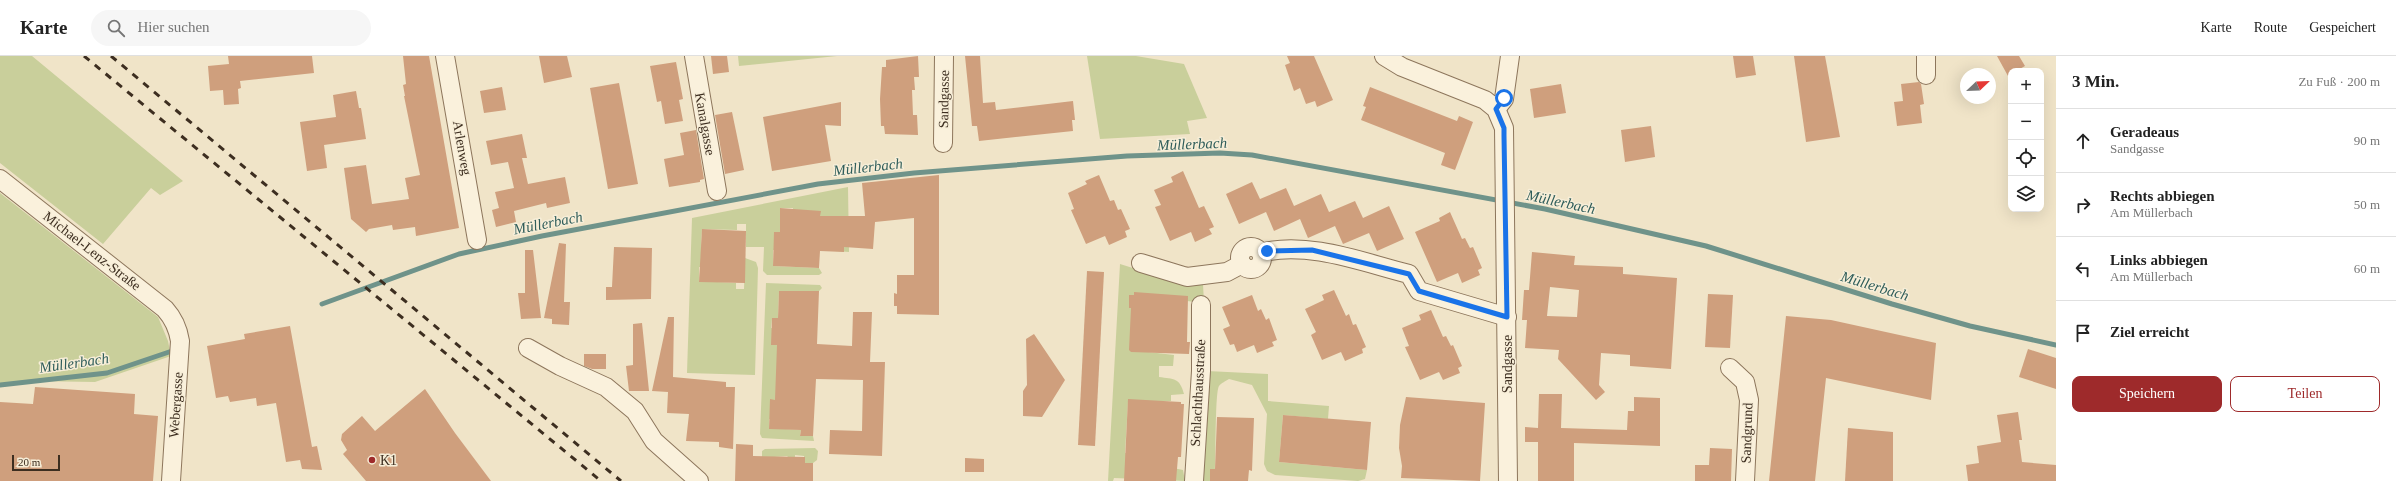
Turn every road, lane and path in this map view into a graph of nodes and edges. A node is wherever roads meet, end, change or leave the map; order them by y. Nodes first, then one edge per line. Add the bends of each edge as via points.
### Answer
1 (445, 56) edge
2 (694, 56) edge
3 (944, 56) edge
4 (1384, 56) edge
5 (1510, 56) edge
6 (1926, 56) edge
7 (1926, 75) dead end
8 (1496, 109) junction
9 (943, 143) dead end
10 (0, 179) edge
11 (717, 191) dead end
12 (477, 240) dead end
13 (1141, 263) dead end
14 (1201, 305) dead end
15 (1507, 317) junction
16 (179, 342) joint
17 (528, 348) dead end
18 (1730, 368) dead end
19 (171, 481) edge
20 (699, 481) edge
21 (1194, 481) edge
22 (1508, 481) edge
23 (1745, 481) edge

1 - 12 street, Arlenweg
2 - 11 street, Kanalgasse
3 - 9 street, Sandgasse
4 - 8 street via 1402,68 1485,100
5 - 8 street via 1504,98
6 - 7 street
8 - 15 street, Sandgasse via 1504,128
10 - 16 street, Michael-Lenz-Straße via 165,309
13 - 15 street via 1187,277 1227,272 1242,264 1247,268 1256,268 1261,262 1261,253 1312,250 1409,274 1419,291
14 - 21 street, Schlachthausstraße via 1201,371
15 - 22 street, Sandgasse
16 - 19 street, Webergasse
17 - 20 street via 606,387 635,411 654,441
18 - 23 street, Sandgrund via 1745,382 1749,400

